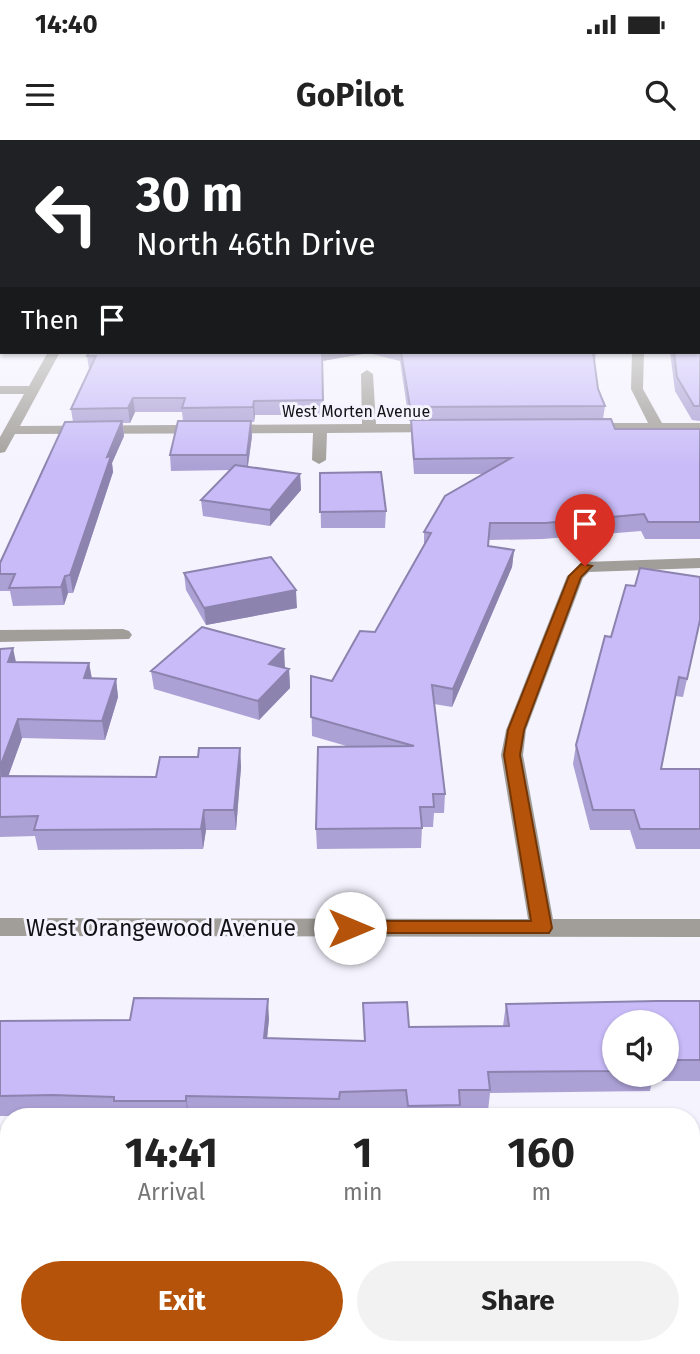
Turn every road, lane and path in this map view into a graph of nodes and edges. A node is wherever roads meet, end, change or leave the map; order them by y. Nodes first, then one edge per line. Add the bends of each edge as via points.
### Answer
1 (53, 354) edge
2 (638, 354) edge
3 (367, 374) dead end
4 (0, 390) edge
5 (33, 390) junction
6 (569, 427) edge
7 (657, 427) junction
8 (700, 427) edge
9 (369, 428) junction
10 (449, 428) edge
11 (320, 429) junction
12 (11, 430) junction
13 (0, 449) edge
14 (318, 460) dead end
15 (700, 563) edge
16 (123, 635) dead end
17 (0, 636) edge
18 (0, 927) edge
19 (542, 928) junction
20 (700, 928) edge

1 - 5 street
2 - 7 street via 638,389
3 - 9 street
4 - 5 street
5 - 12 street
6 - 7 street
7 - 8 street
9 - 10 street, West Morten Avenue
9 - 11 street, West Morten Avenue
11 - 12 street, West Morten Avenue
11 - 14 street
12 - 13 street
15 - 19 street via 585,566 575,576 516,730 512,755
16 - 17 street
18 - 19 street, West Orangewood Avenue
19 - 20 street, West Orangewood Avenue

